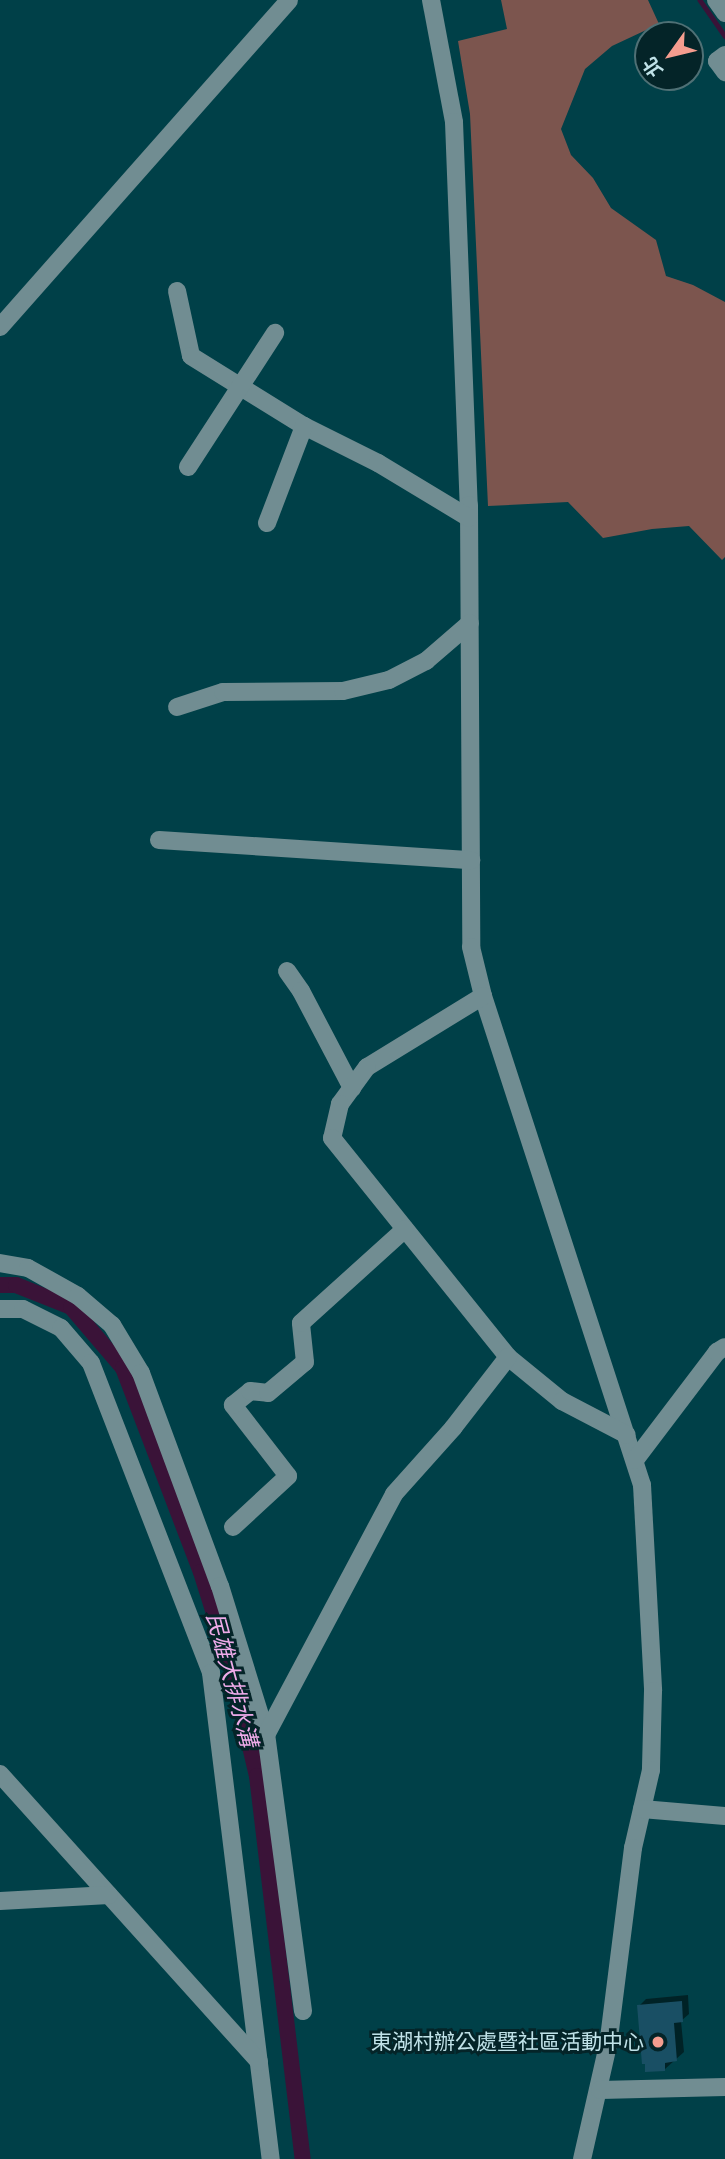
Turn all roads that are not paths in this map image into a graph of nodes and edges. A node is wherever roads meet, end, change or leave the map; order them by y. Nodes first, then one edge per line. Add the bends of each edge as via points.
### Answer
1 (289, 0) edge
2 (431, 0) edge
3 (716, 0) edge
4 (725, 13) edge
5 (725, 55) edge
6 (725, 72) edge
7 (177, 291) dead end
8 (0, 327) edge
9 (275, 333) dead end
10 (240, 386) junction
11 (304, 426) junction
12 (188, 467) dead end
13 (469, 518) junction
14 (267, 523) dead end
15 (470, 623) junction
16 (177, 707) dead end
17 (159, 840) dead end
18 (471, 860) junction
19 (286, 971) dead end
20 (483, 996) junction
21 (352, 1088) junction
22 (405, 1230) junction
23 (0, 1263) edge
24 (0, 1309) edge
25 (725, 1347) edge
26 (508, 1357) junction
27 (627, 1436) junction
28 (635, 1460) junction
29 (233, 1527) dead end
30 (266, 1735) junction
31 (0, 1774) edge
32 (642, 1809) junction
33 (725, 1816) edge
34 (109, 1895) junction
35 (0, 1901) edge
36 (303, 2011) dead end
37 (259, 2062) junction
38 (725, 2088) edge
39 (600, 2090) junction
40 (271, 2159) edge
41 (582, 2159) edge

1 - 8 street
2 - 13 street via 454,122
3 - 4 street
5 - 6 street via 717,61
7 - 10 street via 191,356
9 - 10 street
10 - 11 street
10 - 12 street
11 - 13 street via 378,463
11 - 14 street
13 - 15 street
15 - 16 street via 426,662 389,680 343,691 223,692
15 - 18 street
17 - 18 street
18 - 20 street via 471,947
19 - 21 street via 302,990
20 - 21 street via 367,1067
20 - 27 street
21 - 22 street via 340,1104 332,1138
22 - 26 street
22 - 29 street via 301,1322 305,1362 268,1392 250,1391 233,1405 288,1476
23 - 30 street via 28,1268 78,1296 112,1325 141,1373 220,1586
24 - 37 street via 23,1308 61,1328 90,1363 211,1672
25 - 28 street
26 - 27 street via 562,1401
26 - 30 street via 394,1494
27 - 28 street
28 - 32 street via 642,1485 653,1691 651,1770
30 - 36 street
31 - 34 street
32 - 33 street
32 - 39 street
34 - 35 street
34 - 37 street
37 - 40 street
38 - 39 street
39 - 41 street

